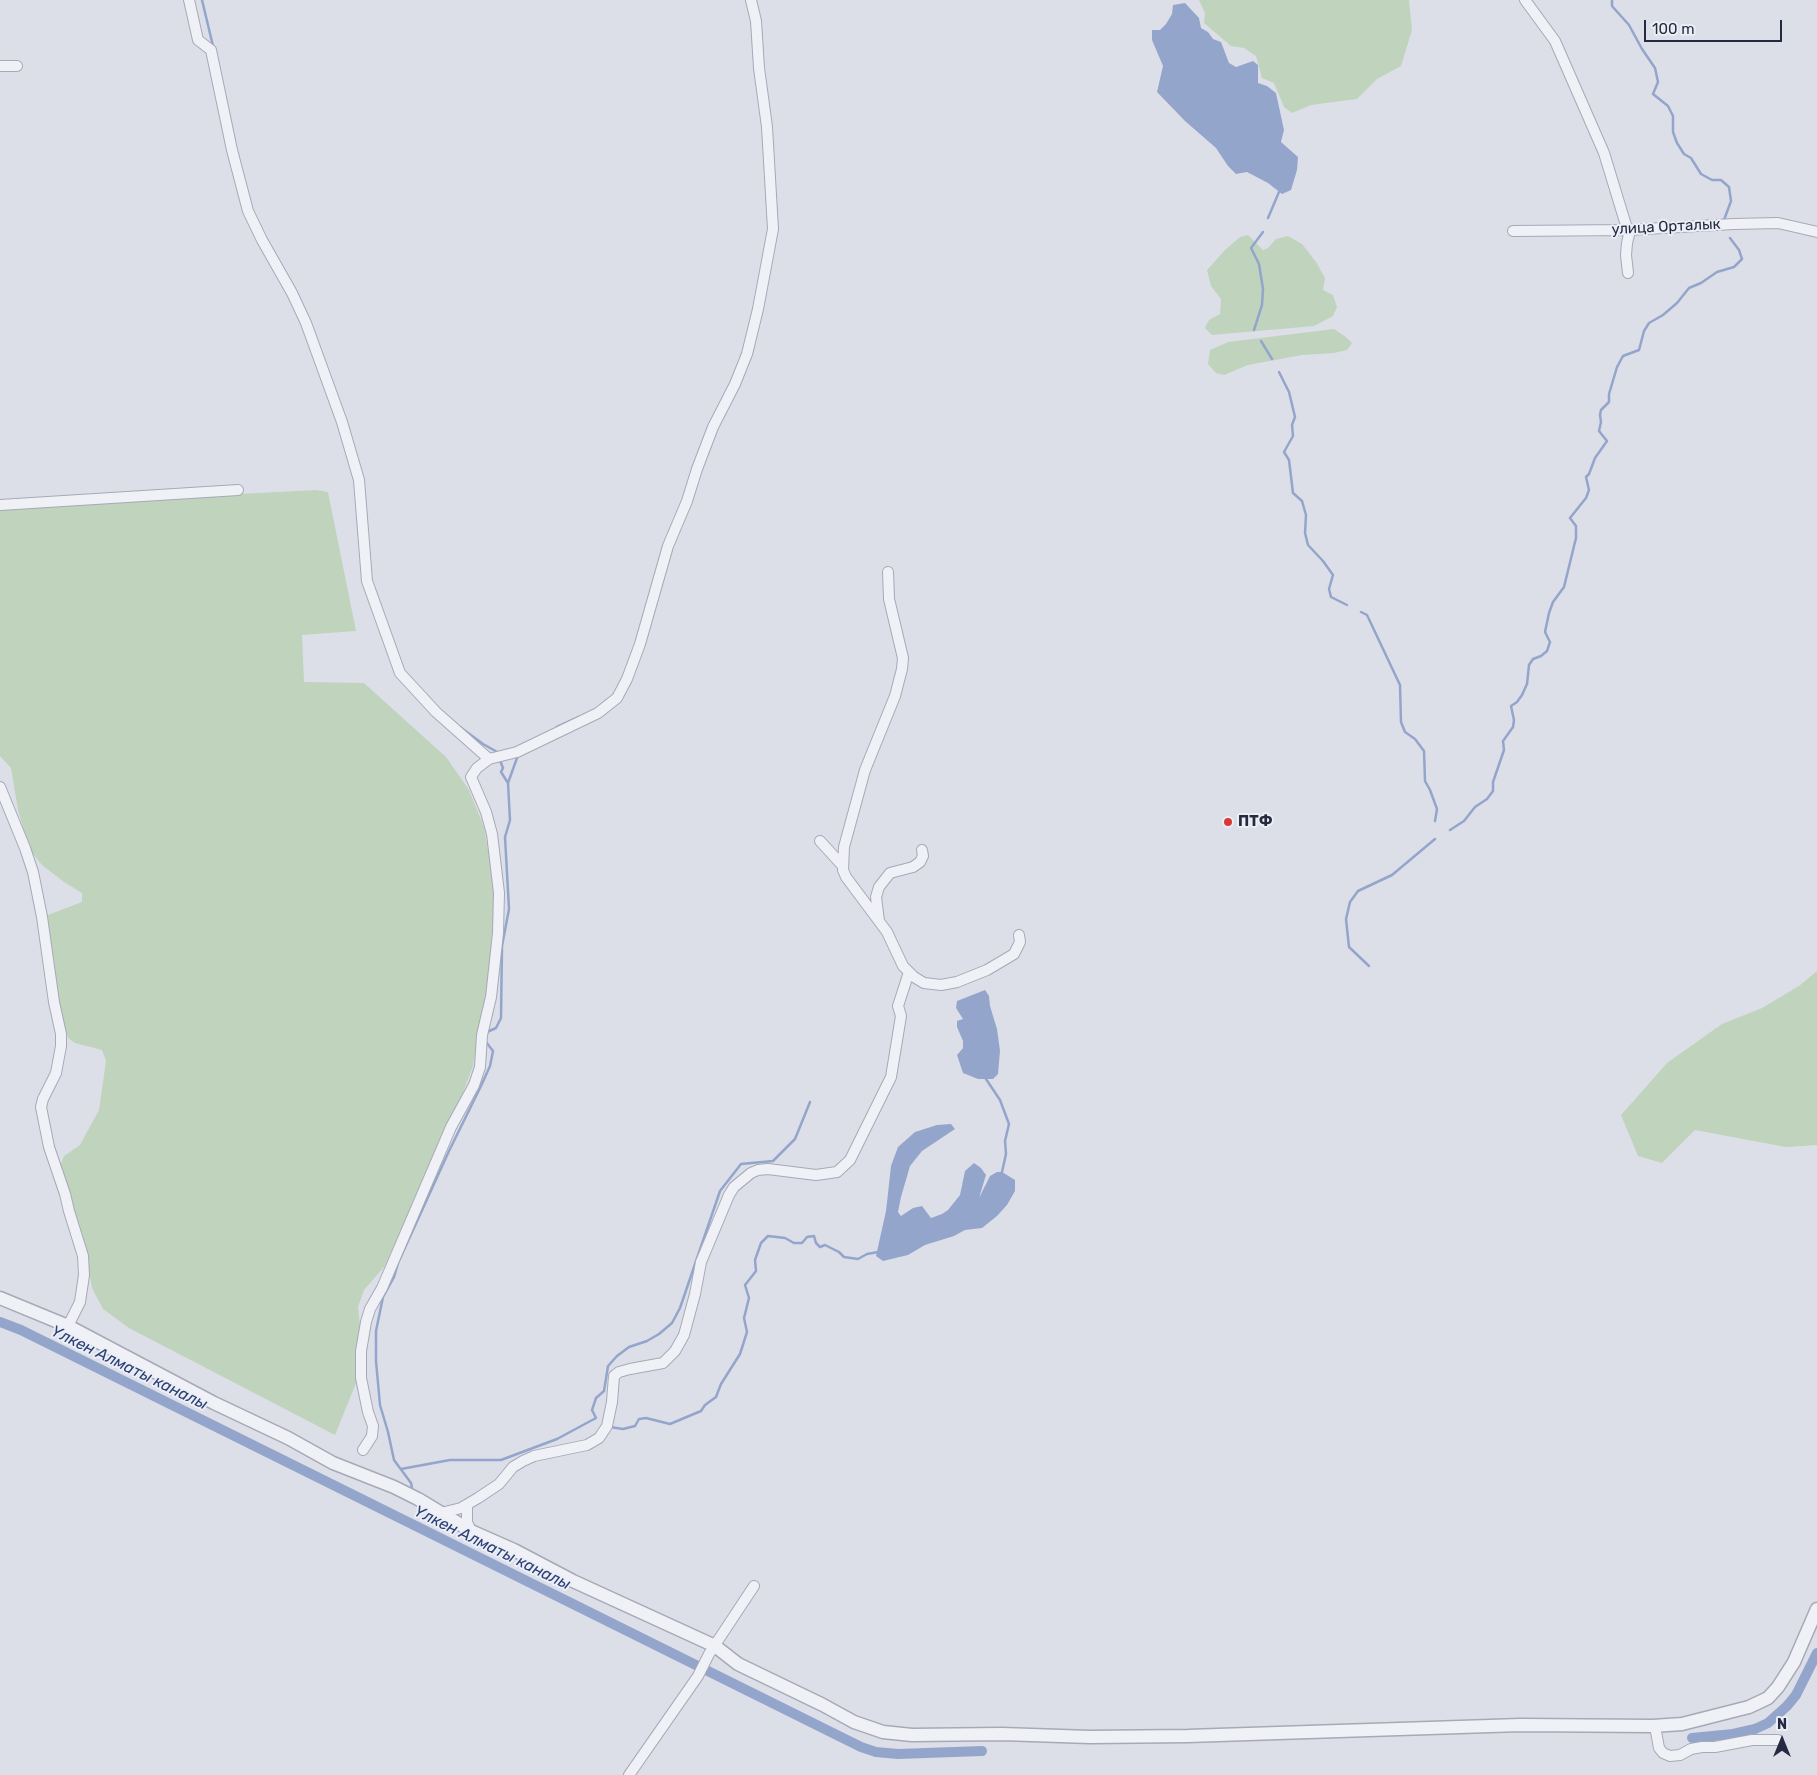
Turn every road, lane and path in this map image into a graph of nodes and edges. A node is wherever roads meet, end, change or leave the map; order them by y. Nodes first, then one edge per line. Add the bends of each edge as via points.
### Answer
1 (189, 0) edge
2 (752, 0) edge
3 (1525, 0) edge
4 (0, 66) edge
5 (17, 66) dead end
6 (1628, 230) junction
7 (1513, 231) dead end
8 (1817, 232) edge
9 (1628, 273) dead end
10 (238, 490) dead end
11 (0, 505) edge
12 (888, 572) dead end
13 (489, 759) junction
14 (0, 787) edge
15 (820, 841) dead end
16 (922, 850) dead end
17 (842, 865) junction
18 (880, 922) junction
19 (1019, 935) dead end
20 (909, 972) junction
21 (0, 1298) edge
22 (68, 1326) junction
23 (363, 1450) dead end
24 (467, 1505) junction
25 (441, 1514) junction
26 (470, 1531) junction
27 (754, 1586) dead end
28 (1817, 1609) edge
29 (712, 1650) junction
30 (1655, 1726) junction
31 (1778, 1740) dead end
32 (629, 1775) edge

1 - 13 street via 198,40 211,50 248,211 306,323 342,422 359,480 367,580 400,673 436,712
2 - 13 street via 767,127 773,229 747,354 697,469 668,546 640,644 617,698 598,713 517,752
3 - 6 street via 1555,41 1604,153
4 - 5 street
6 - 7 street, улица Орталык
6 - 8 street, улица Орталык via 1778,223
6 - 9 street
10 - 11 street
12 - 17 street via 889,599 903,658 902,669 895,696 865,770
13 - 23 street via 471,777 492,834 499,893 498,933 491,997 482,1034 480,1068 382,1288 370,1308 361,1352 361,1378 373,1426 372,1436
14 - 22 street via 33,872 61,1034 59,1061 42,1107 49,1147 84,1256 80,1302
15 - 17 street
16 - 18 street via 920,862 890,873 879,887 876,897
17 - 18 street via 846,877
18 - 20 street
19 - 20 street via 1020,942 1014,954 988,970 957,982 941,985 924,982
20 - 24 street via 898,1006 901,1016 891,1077 850,1160 830,1174 758,1170 734,1187 701,1262 684,1335 675,1351 663,1363 625,1370 614,1376 607,1426 599,1438 588,1445 523,1460 512,1467 499,1484
21 - 22 street
22 - 25 street via 333,1463 418,1499
24 - 25 street
24 - 26 street via 466,1522
25 - 26 street
26 - 29 street
27 - 29 street
28 - 30 street via 1794,1662 1768,1698 1740,1710 1682,1724
29 - 30 street via 854,1722 898,1734 1090,1737 1520,1725
29 - 32 street via 698,1676
30 - 31 street via 1659,1748 1670,1756 1702,1747

